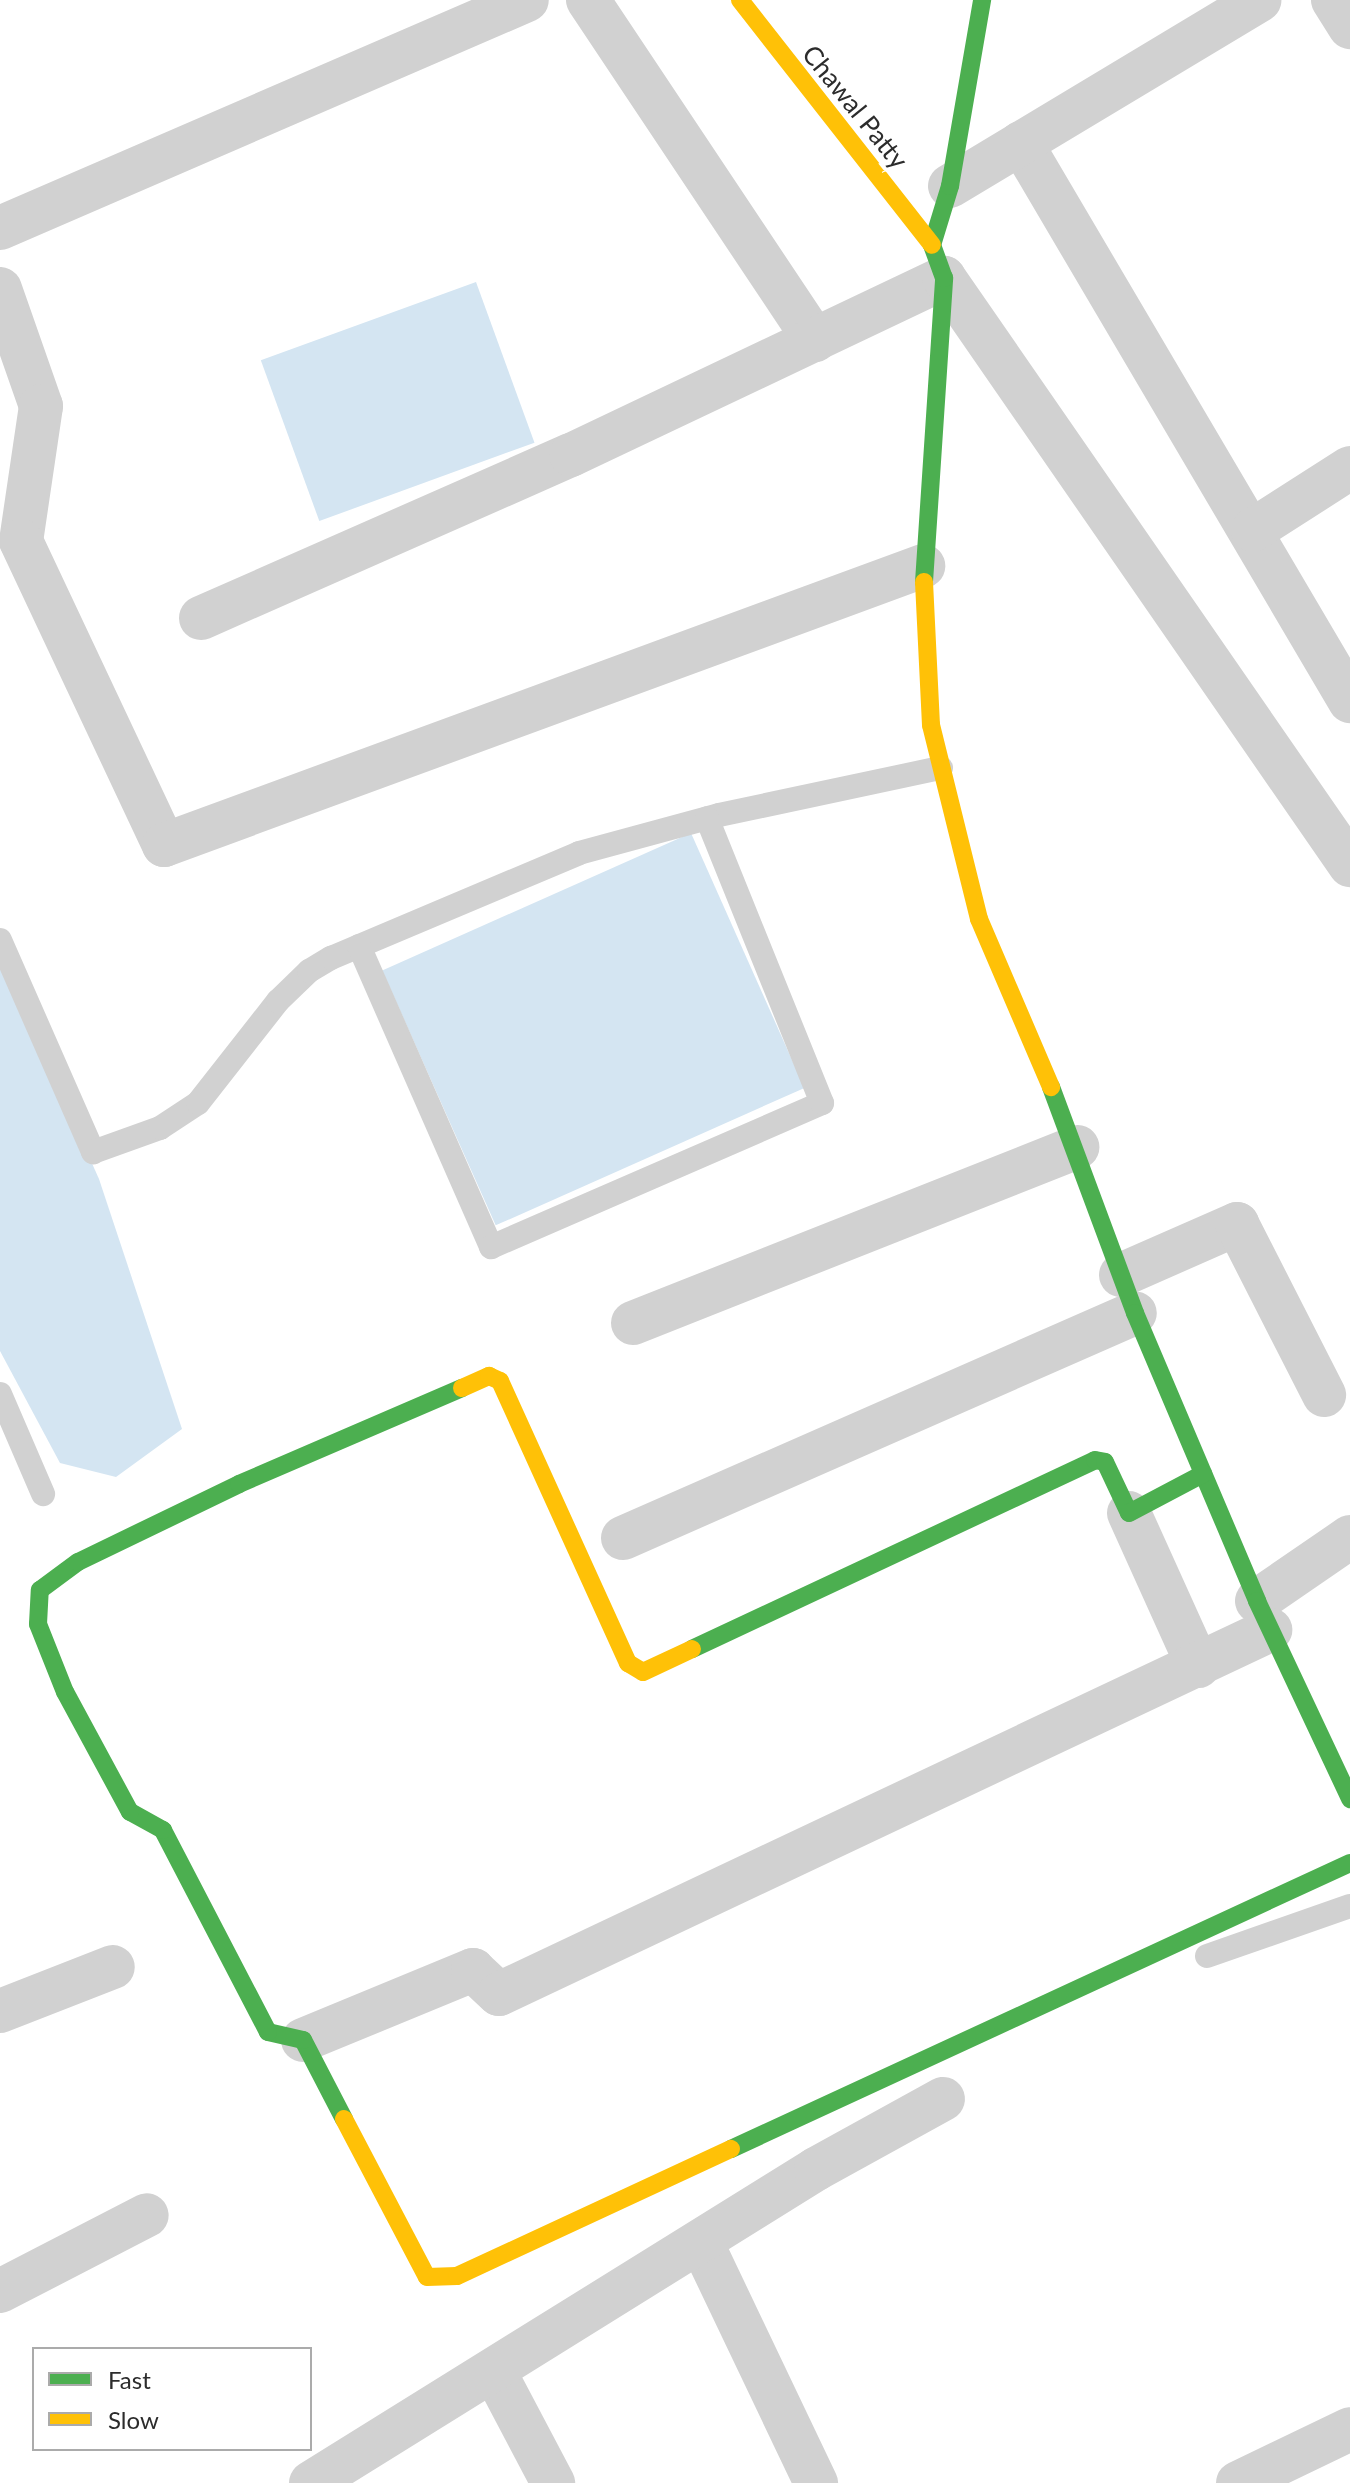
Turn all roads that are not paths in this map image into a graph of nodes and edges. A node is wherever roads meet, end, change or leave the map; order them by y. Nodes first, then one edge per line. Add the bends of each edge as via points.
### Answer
1 (527, 0) edge
2 (588, 0) edge
3 (740, 0) edge
4 (982, 0) edge
5 (1259, 0) edge
6 (1333, 0) edge
7 (1350, 27) edge
8 (1021, 143) junction
9 (950, 186) junction
10 (0, 228) edge
11 (938, 262) junction
12 (0, 289) edge
13 (815, 340) junction
14 (1350, 468) edge
15 (16, 477) edge
16 (1253, 530) junction
17 (923, 566) junction
18 (201, 618) dead end
19 (1350, 701) edge
20 (941, 768) junction
21 (707, 818) junction
22 (1350, 865) edge
23 (0, 940) edge
24 (359, 946) junction
25 (1077, 1147) junction
26 (1128, 1294) junction
27 (633, 1323) dead end
28 (0, 1394) edge
29 (1324, 1395) dead end
30 (1203, 1474) junction
31 (43, 1494) dead end
32 (1129, 1513) junction
33 (1350, 1537) edge
34 (623, 1538) dead end
35 (1264, 1616) junction
36 (1198, 1666) junction
37 (1350, 1799) edge
38 (1350, 1863) edge
39 (1350, 1906) edge
40 (1207, 1956) dead end
41 (113, 1967) dead end
42 (0, 2011) edge
43 (303, 2040) junction
44 (943, 2099) dead end
45 (147, 2215) dead end
46 (702, 2244) junction
47 (0, 2291) edge
48 (494, 2371) junction
49 (1350, 2429) edge
50 (328, 2479) edge
51 (553, 2483) edge
52 (816, 2483) edge
53 (1238, 2483) edge

1 - 10 street
2 - 13 street
3 - 11 street, Chawal Patty
4 - 9 street
5 - 8 street
6 - 7 street
8 - 9 street
8 - 16 street
9 - 11 street
11 - 13 street
11 - 17 street
11 - 22 street
12 - 15 street via 41,406
13 - 18 street via 571,455
14 - 16 street
15 - 17 street via 21,541 164,845
16 - 19 street
17 - 20 street via 931,725
20 - 21 lane
20 - 25 street via 979,919
21 - 24 lane via 579,853
21 - 24 lane via 822,1103 491,1247
23 - 24 lane via 93,1152 160,1128 198,1103 278,1001 309,971
25 - 26 street
25 - 27 street
26 - 29 street via 1237,1224
26 - 30 street
26 - 34 street
28 - 31 lane
30 - 32 street
30 - 35 street
32 - 36 street
32 - 43 street via 1105,1462 1095,1460 643,1672 635,1671 500,1381 489,1376 239,1484 78,1562 40,1590 38,1624 65,1692 130,1812 163,1830 268,2032
33 - 35 street
35 - 36 street
35 - 37 street
36 - 43 street via 499,1994 473,1970
38 - 43 street via 457,2276 427,2277
39 - 40 lane
41 - 42 street
44 - 46 street via 816,2169
45 - 47 street
46 - 48 street via 534,2341
46 - 52 street
48 - 50 street
48 - 51 street
49 - 53 street

